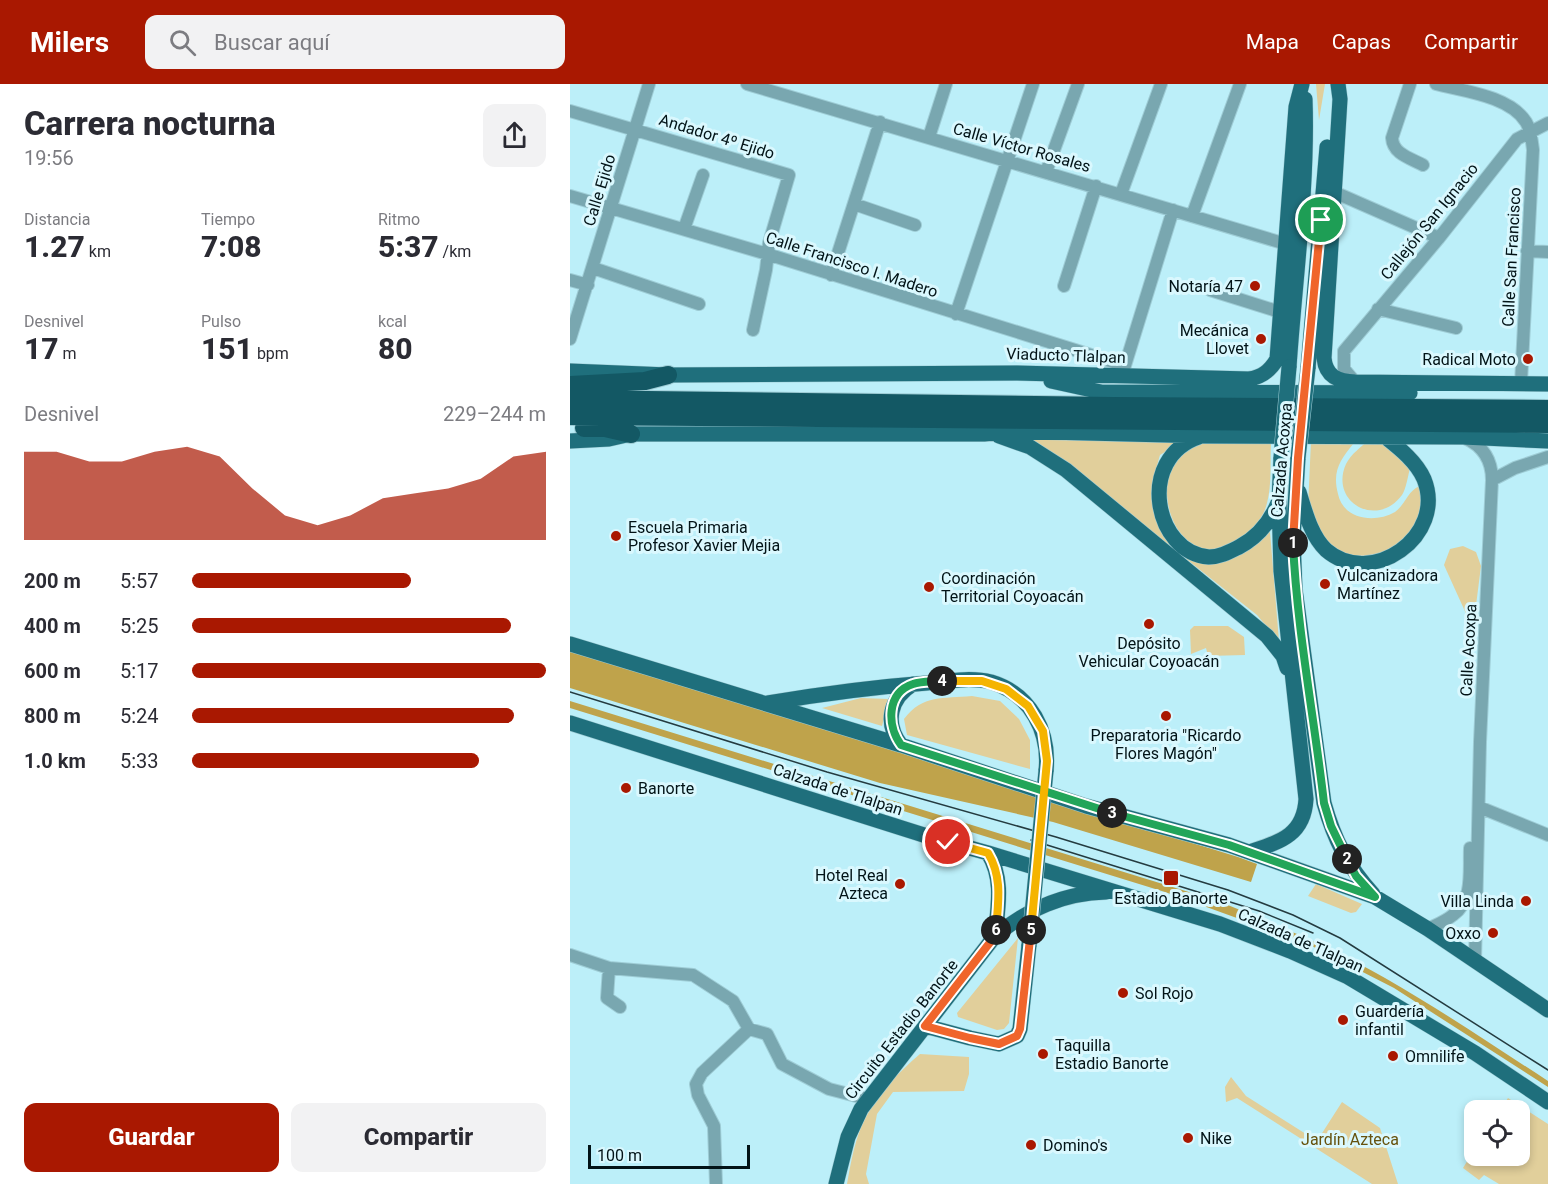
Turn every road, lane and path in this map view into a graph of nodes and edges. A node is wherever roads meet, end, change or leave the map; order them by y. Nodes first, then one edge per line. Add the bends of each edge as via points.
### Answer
1 (649, 84) edge
2 (747, 84) edge
3 (946, 84) edge
4 (1033, 84) edge
5 (1078, 84) edge
6 (1161, 84) edge
7 (1240, 84) edge
8 (1304, 84) edge
9 (1332, 84) edge
10 (1338, 84) edge
11 (1410, 84) edge
12 (1436, 84) edge
13 (570, 111) edge
14 (880, 123) junction
15 (1548, 123) edge
16 (635, 129) junction
17 (1530, 132) junction
18 (928, 137) junction
19 (1008, 160) junction
20 (1423, 165) dead end
21 (1046, 172) junction
22 (703, 175) dead end
23 (1096, 186) junction
24 (1334, 192) junction
25 (1121, 194) junction
26 (570, 196) edge
27 (854, 204) junction
28 (611, 209) junction
29 (1173, 210) junction
30 (1192, 216) junction
31 (915, 225) dead end
32 (684, 229) junction
33 (1438, 238) junction
34 (1286, 244) junction
35 (1527, 250) junction
36 (1548, 252) edge
37 (767, 254) junction
38 (593, 268) junction
39 (831, 275) junction
40 (570, 280) edge
41 (588, 285) junction
42 (1064, 286) dead end
43 (1210, 290) dead end
44 (699, 304) dead end
45 (1378, 309) junction
46 (1280, 312) junction
47 (956, 314) junction
48 (1456, 328) dead end
49 (753, 330) dead end
50 (1325, 336) junction
51 (570, 339) edge
52 (1344, 351) junction
53 (570, 371) edge
54 (1123, 371) junction
55 (1017, 373) junction
56 (668, 375) junction
57 (1355, 382) junction
58 (1521, 383) junction
59 (1450, 384) junction
60 (1548, 384) edge
61 (570, 385) edge
62 (570, 399) edge
63 (1548, 409) edge
64 (570, 416) edge
65 (1548, 424) edge
66 (570, 427) edge
67 (632, 434) junction
68 (984, 434) junction
69 (1206, 436) junction
70 (1384, 436) junction
71 (1463, 437) junction
72 (570, 441) edge
73 (1548, 441) edge
74 (1548, 457) edge
75 (1492, 480) junction
76 (1296, 486) junction
77 (1279, 500) junction
78 (570, 644) edge
79 (1293, 683) junction
80 (913, 684) junction
81 (765, 704) junction
82 (570, 723) edge
83 (901, 745) junction
84 (1479, 807) junction
85 (1479, 822) junction
86 (1548, 835) edge
87 (1249, 852) junction
88 (988, 853) junction
89 (1116, 892) junction
90 (1375, 897) junction
91 (1428, 930) junction
92 (995, 936) junction
93 (570, 955) edge
94 (1476, 961) junction
95 (609, 968) junction
96 (620, 1007) dead end
97 (1548, 1010) edge
98 (925, 1026) junction
99 (749, 1029) junction
100 (868, 1099) junction
101 (1548, 1102) edge
102 (716, 1184) edge
103 (836, 1184) edge

1 - 16 street, Calle Ejido
2 - 14 street, Calle Víctor Rosales
3 - 18 street
4 - 19 street
5 - 21 street
6 - 25 street
7 - 30 street
8 - 34 main road, Viaducto Tlalpan via 1296,107
8 - 77 main road, Calzada Acoxpa, bridge via 1306,131
9 - 76 main road, Calzada Acoxpa, bridge
10 - 24 main road
11 - 20 street via 1392,144 1397,152
12 - 17 street via 1490,97 1511,107 1526,121
13 - 16 street, Andador 4º Ejido
14 - 18 street, Calle Víctor Rosales
14 - 27 street
15 - 17 street, Callejón San Ignacio
16 - 28 street, Calle Ejido
16 - 37 street, Andador 4º Ejido via 789,175
17 - 33 street, Callejón San Ignacio via 1517,139 1502,156
17 - 35 street, Calle San Francisco via 1533,150
18 - 19 street, Calle Víctor Rosales
19 - 21 street, Calle Víctor Rosales
19 - 47 street
21 - 23 street, Calle Víctor Rosales
22 - 32 street
23 - 25 street, Calle Víctor Rosales
23 - 42 street
24 - 33 street
24 - 50 main road
25 - 29 street, Calle Víctor Rosales
26 - 28 street, Calle Francisco I. Madero
27 - 31 street
27 - 39 street
28 - 32 street, Calle Francisco I. Madero
28 - 38 street, Calle Ejido
29 - 30 street, Calle Víctor Rosales
29 - 54 street
30 - 34 street, Calle Víctor Rosales
32 - 37 street, Calle Francisco I. Madero
33 - 45 street, Callejón San Ignacio
34 - 46 main road, Viaducto Tlalpan
35 - 36 street
35 - 58 street, Calle San Francisco
37 - 39 street, Calle Francisco I. Madero
37 - 49 street
38 - 41 street, Calle Ejido
38 - 44 street
39 - 47 street, Calle Francisco I. Madero
40 - 41 street
41 - 51 street, Calle Ejido
43 - 46 street
45 - 48 street
45 - 52 street, Callejón San Ignacio
46 - 54 main road, Viaducto Tlalpan via 1276,359 1260,376 1249,379
47 - 54 street, Calle Francisco I. Madero
50 - 52 street via 1331,347
50 - 57 main road via 1324,358 1329,373 1338,380
52 - 57 street via 1344,369
53 - 56 main road, Viaducto Tlalpan
54 - 55 main road, Viaducto Tlalpan
55 - 56 main road, Viaducto Tlalpan
55 - 59 main road via 1101,392 1416,393
56 - 61 highway via 645,381
57 - 59 main road
58 - 59 main road
58 - 60 main road
62 - 63 highway
64 - 65 highway
66 - 67 highway
67 - 68 main road
67 - 72 main road
68 - 69 main road via 1009,431
68 - 79 main road via 1030,447 1060,466 1267,636 1283,656
69 - 70 main road
69 - 77 main road via 1178,449 1161,476 1162,513 1169,529 1187,549 1209,557 1229,553 1259,532
70 - 71 main road
70 - 76 main road via 1417,466 1428,496 1421,529 1403,550 1365,562 1350,561 1326,550 1317,538
71 - 73 main road
71 - 75 street, Calle Acoxpa via 1483,451 1491,464
74 - 75 street
75 - 84 street, Calle Acoxpa
76 - 90 main road, Calzada Acoxpa via 1295,589 1324,803 1342,852
77 - 79 main road, Calzada Acoxpa via 1281,571
78 - 81 main road
79 - 87 main road, Calzada Acoxpa via 1305,812 1291,834
80 - 81 main road via 843,690
80 - 83 main road via 896,698 891,710 891,727
80 - 98 main road, bridge via 982,681 999,685 1028,706 1043,731 1047,751 1017,1036 999,1044
81 - 83 main road
82 - 88 main road, Calzada de Tlalpan
83 - 87 main road via 1086,806
84 - 85 street, Calle Acoxpa
84 - 86 street
85 - 91 street, Calle Acoxpa via 1471,837 1464,905
85 - 94 street, Calle Acoxpa
87 - 90 main road
88 - 89 main road, Calzada de Tlalpan
88 - 92 main road via 999,881
89 - 92 main road, Circuito Estadio Banorte via 1077,894 1050,902 1021,916
89 - 101 main road, Calzada de Tlalpan via 1220,924 1348,977
90 - 91 main road
91 - 94 main road
92 - 98 main road, Circuito Estadio Banorte
93 - 95 street
94 - 97 main road
95 - 96 street via 607,998
95 - 99 street via 693,975 733,1001
98 - 100 main road, Circuito Estadio Banorte
99 - 100 street via 766,1034 782,1064 829,1089
99 - 102 street via 702,1073 696,1084 714,1126
100 - 103 main road, Circuito Estadio Banorte via 848,1137

